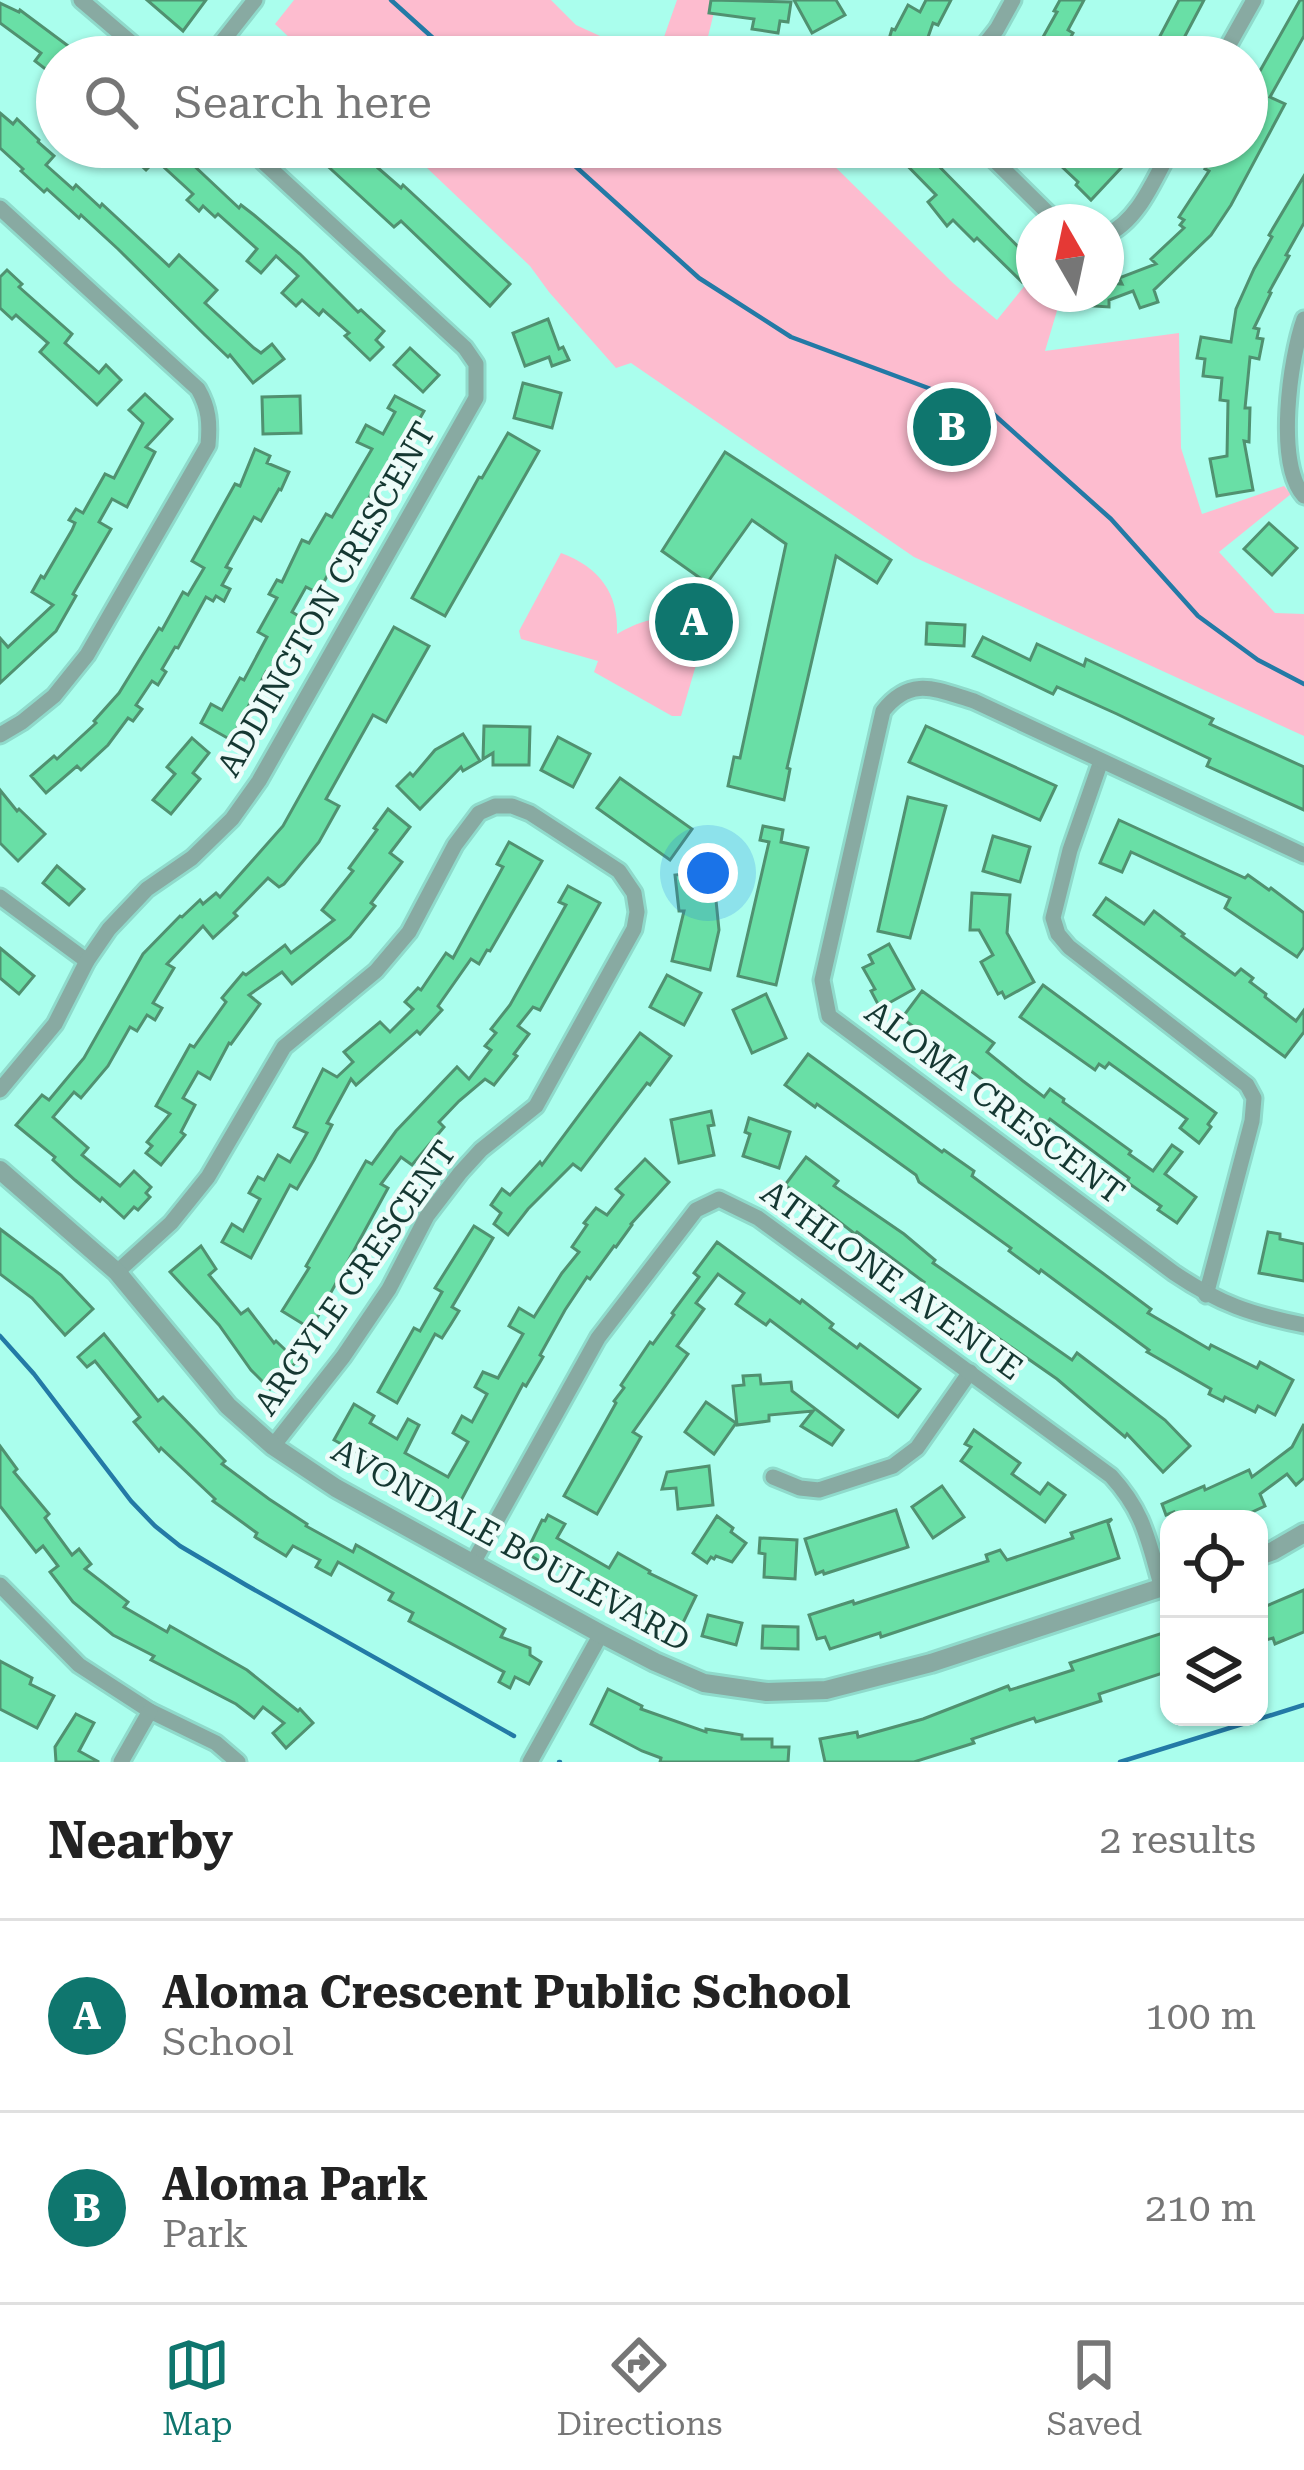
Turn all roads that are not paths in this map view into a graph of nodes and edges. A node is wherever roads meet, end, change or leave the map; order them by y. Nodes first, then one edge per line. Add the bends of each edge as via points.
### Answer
1 (81, 0) edge
2 (255, 0) edge
3 (1013, 0) edge
4 (1254, 0) edge
5 (123, 36) edge
6 (227, 36) edge
7 (992, 36) edge
8 (1234, 36) edge
9 (270, 168) edge
10 (1002, 168) edge
11 (1160, 168) edge
12 (1039, 204) edge
13 (0, 208) edge
14 (1124, 224) edge
15 (1304, 319) edge
16 (1304, 496) edge
17 (0, 735) edge
18 (1101, 761) junction
19 (1304, 855) edge
20 (0, 897) edge
21 (87, 961) junction
22 (0, 1090) edge
23 (0, 1170) edge
24 (117, 1272) junction
25 (1206, 1295) junction
26 (1304, 1325) edge
27 (970, 1372) junction
28 (273, 1446) junction
29 (773, 1477) dead end
30 (1304, 1533) edge
31 (1268, 1551) edge
32 (473, 1563) junction
33 (1160, 1570) edge
34 (0, 1586) edge
35 (1160, 1588) edge
36 (601, 1634) junction
37 (150, 1711) junction
38 (121, 1762) edge
39 (238, 1762) edge
40 (530, 1762) edge

1 - 5 street
2 - 6 street
3 - 7 street
4 - 8 street
9 - 21 street, ADDINGTON CRESCENT via 465,347 476,364 476,398 259,781 232,819 148,889
10 - 12 street
11 - 14 street
13 - 17 street via 198,389 210,424 208,446 87,655 55,696
15 - 16 street via 1289,394 1289,457
18 - 19 street, ALOMA CRESCENT
18 - 25 street via 1053,918 1058,934 1247,1085 1254,1099
18 - 25 street, ALOMA CRESCENT via 930,688 891,700 821,980 824,999 829,1016
20 - 21 street
21 - 22 street, ADDINGTON CRESCENT via 55,1024
23 - 24 street, AVONDALE BOULEVARD
24 - 28 street, AVONDALE BOULEVARD via 228,1406
24 - 28 street, ARGYLE CRESCENT via 208,1177 284,1047 376,971 409,932 479,813 512,806 530,813 619,871 634,893 634,929 536,1106 460,1172 366,1323
25 - 26 street, ALOMA CRESCENT
27 - 29 street via 917,1448 893,1466 819,1490
27 - 32 street, ATHLONE AVENUE via 758,1218 719,1199 705,1203 598,1338
27 - 33 street, ATHLONE AVENUE via 1111,1476 1131,1498
28 - 32 street, AVONDALE BOULEVARD
30 - 31 street
32 - 36 street, AVONDALE BOULEVARD
34 - 37 street via 79,1665
35 - 36 street, AVONDALE BOULEVARD via 826,1690 704,1682
36 - 40 street
37 - 38 street
37 - 39 street

